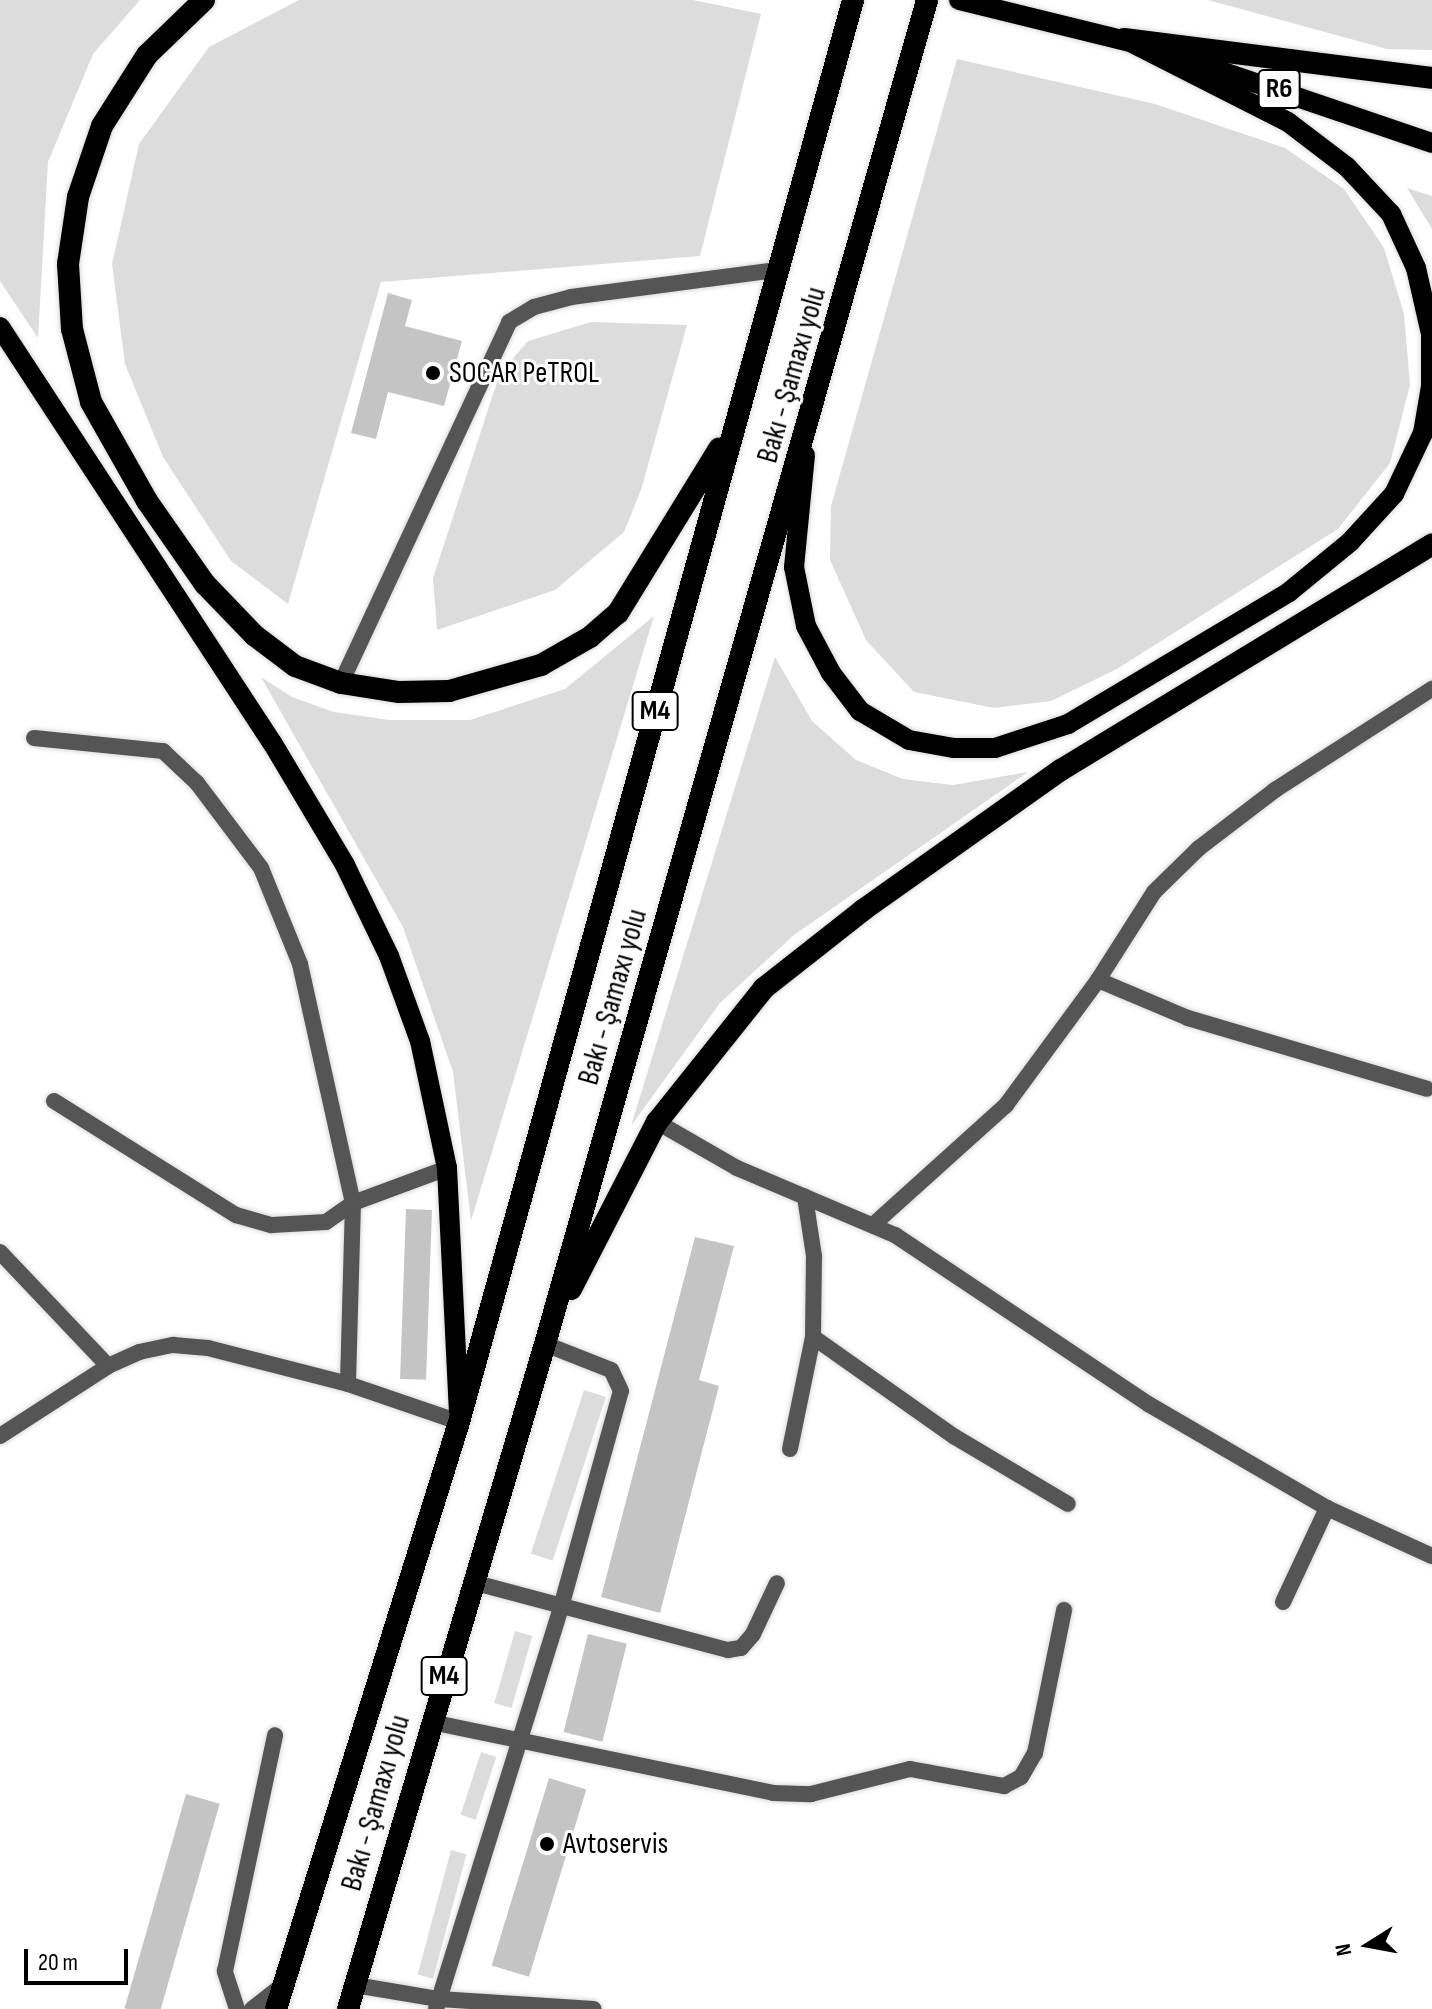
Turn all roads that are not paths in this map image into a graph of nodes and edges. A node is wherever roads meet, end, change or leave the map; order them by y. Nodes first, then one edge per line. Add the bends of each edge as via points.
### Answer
1 (204, 0) edge
2 (853, 0) edge
3 (927, 0) edge
4 (959, 0) edge
5 (1124, 39) junction
6 (1432, 78) edge
7 (1432, 143) edge
8 (775, 270) junction
9 (0, 327) edge
10 (736, 420) junction
11 (809, 426) junction
12 (1432, 544) edge
13 (341, 683) junction
14 (1432, 689) edge
15 (34, 738) dead end
16 (1098, 980) junction
17 (1427, 1089) dead end
18 (54, 1101) dead end
19 (657, 1122) junction
20 (447, 1168) junction
21 (805, 1197) junction
22 (353, 1203) junction
23 (874, 1224) junction
24 (0, 1252) edge
25 (813, 1337) junction
26 (545, 1344) junction
27 (108, 1366) junction
28 (348, 1384) junction
29 (459, 1422) junction
30 (0, 1436) edge
31 (790, 1449) dead end
32 (1068, 1504) dead end
33 (1327, 1508) junction
34 (1432, 1556) edge
35 (472, 1582) junction
36 (777, 1583) dead end
37 (1283, 1602) dead end
38 (561, 1607) junction
39 (1064, 1610) dead end
40 (431, 1722) junction
41 (275, 1735) dead end
42 (519, 1742) junction
43 (283, 1985) junction
44 (355, 1985) junction
45 (438, 2004) edge
46 (237, 2009) edge
47 (252, 2009) edge
48 (276, 2009) edge
49 (348, 2009) edge
50 (594, 2009) edge

1 - 13 highway via 147,55 102,126 78,197 68,264 72,329 91,402 147,501 205,584 254,635 295,666
2 - 8 highway, Bakı - Şamaxı yolu / M4
3 - 11 highway, Bakı - Şamaxı yolu / M4
4 - 5 main road, R6
5 - 6 highway
5 - 7 main road, R6
5 - 11 main road via 1288,122 1347,167 1391,214 1416,268 1431,334 1431,386 1423,433 1394,494 1350,542 1289,592 1068,724 995,748 954,748 909,740 860,711 831,673 806,626 794,567
8 - 10 highway, Bakı - Şamaxı yolu / M4
8 - 13 street via 571,297 534,307 509,322
9 - 20 main road via 273,744 345,865 389,956 420,1041
10 - 13 highway via 647,573 618,613 590,637 541,665 449,691 399,692
10 - 29 highway, Bakı - Şamaxı yolu / M4
11 - 26 highway, Bakı - Şamaxı yolu / M4
12 - 19 highway via 1061,770 863,910 764,988
14 - 16 street via 1275,790 1199,848 1154,892
15 - 22 street via 163,751 197,783 261,868 300,964
16 - 17 street via 1188,1018
16 - 23 street via 1006,1105
18 - 22 street via 236,1215 307,1227 326,1222
19 - 21 street via 737,1168
19 - 26 highway
20 - 22 street
20 - 29 main road
21 - 23 street
21 - 25 street via 814,1256
22 - 28 street
23 - 33 street via 1150,1405
24 - 27 street
25 - 31 street
25 - 32 street via 955,1437
26 - 35 highway, Bakı - Şamaxı yolu / M4
26 - 38 street via 611,1370 621,1391
27 - 28 street via 150,1349 208,1348
27 - 30 street
28 - 29 street
29 - 43 highway, Bakı - Şamaxı yolu / M4
33 - 34 street
33 - 37 street
35 - 38 street
35 - 40 highway, Bakı - Şamaxı yolu / M4
36 - 38 street via 753,1634 741,1648 728,1650
38 - 42 street
39 - 42 street via 1035,1753 1021,1777 1004,1786 910,1769 811,1794 773,1793
40 - 42 street
40 - 44 highway, Bakı - Şamaxı yolu / M4
41 - 46 street via 225,1971
42 - 45 street
43 - 47 street
43 - 48 highway, Bakı - Şamaxı yolu / M4
44 - 45 street
44 - 49 highway, Bakı - Şamaxı yolu / M4
45 - 50 street

